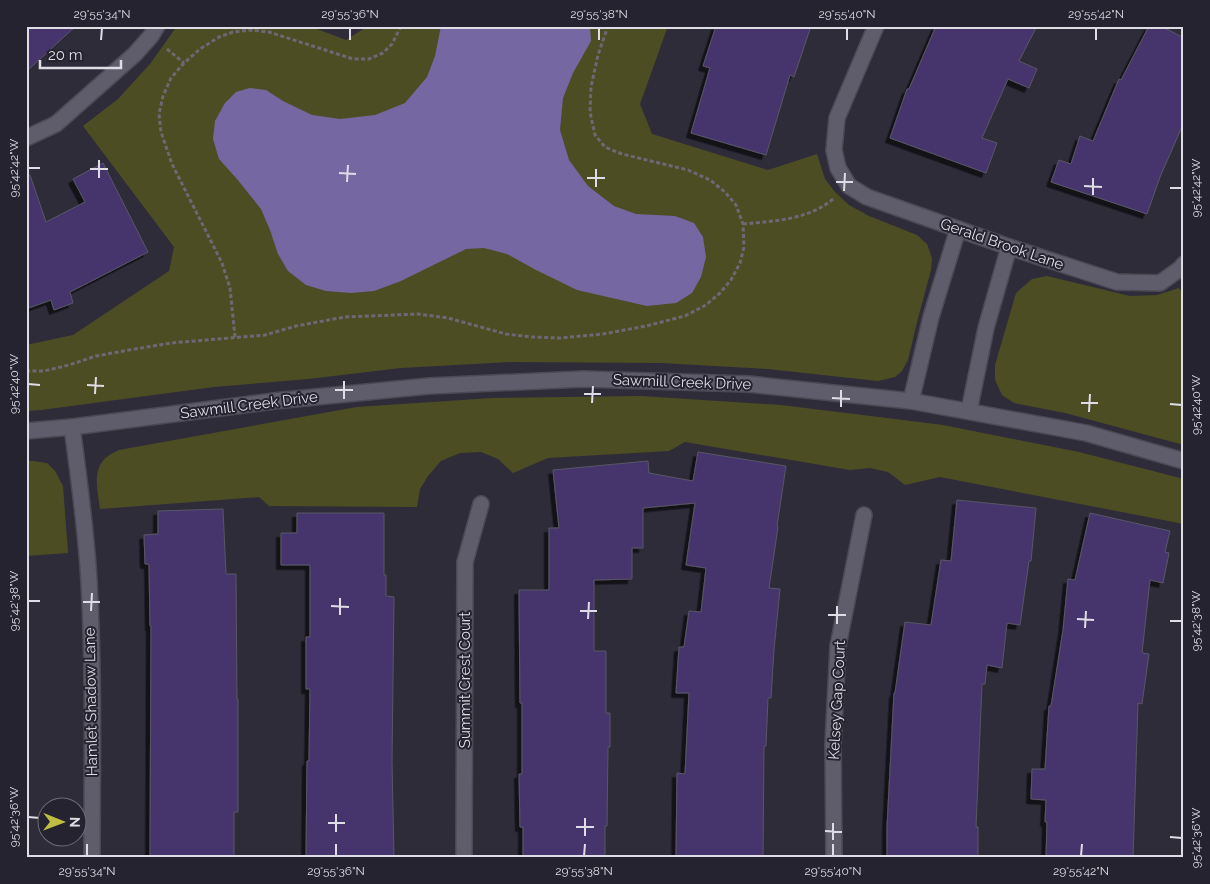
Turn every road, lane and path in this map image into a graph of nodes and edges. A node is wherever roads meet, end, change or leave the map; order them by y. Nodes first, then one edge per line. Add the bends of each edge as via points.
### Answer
1 (157, 26) edge
2 (402, 26) edge
3 (608, 26) edge
4 (876, 26) edge
5 (26, 138) edge
6 (849, 186) junction
7 (743, 224) junction
8 (958, 229) junction
9 (1009, 247) junction
10 (1184, 264) edge
11 (235, 337) junction
12 (26, 372) edge
13 (911, 401) junction
14 (969, 411) junction
15 (72, 426) junction
16 (26, 431) edge
17 (1184, 461) edge
18 (481, 504) dead end
19 (864, 515) dead end
20 (92, 858) edge
21 (464, 858) edge
22 (834, 858) edge

1 - 5 street via 135,54 56,124
2 - 11 path via 392,44 370,59 353,59 269,32 234,32 200,49 171,78 159,114 161,132 172,164 222,263 230,288
3 - 7 path via 591,87 590,112 596,135 605,147 622,154 688,170 710,180 736,205
4 - 6 street via 837,118 834,150 838,168
6 - 7 path via 828,204 809,213 789,219
6 - 8 street, Gerald Brook Lane via 867,197
7 - 11 path via 744,247 740,263 720,293 706,306 685,316 646,326 579,337 532,337 418,314 345,318 265,335
8 - 9 street, Gerald Brook Lane
8 - 13 street via 930,317
9 - 10 street, Gerald Brook Lane via 1117,282 1160,283
9 - 14 street via 986,328
11 - 12 path via 171,343 96,356 44,372
13 - 14 street, Sawmill Creek Drive
13 - 15 street, Sawmill Creek Drive via 748,384 583,379 419,386
14 - 17 street, Sawmill Creek Drive via 1086,432
15 - 16 street, Sawmill Creek Drive
15 - 20 street, Hamlet Shadow Lane via 89,580
18 - 21 street, Summit Crest Court via 465,562
19 - 22 street, Kelsey Gap Court via 838,646 833,745

